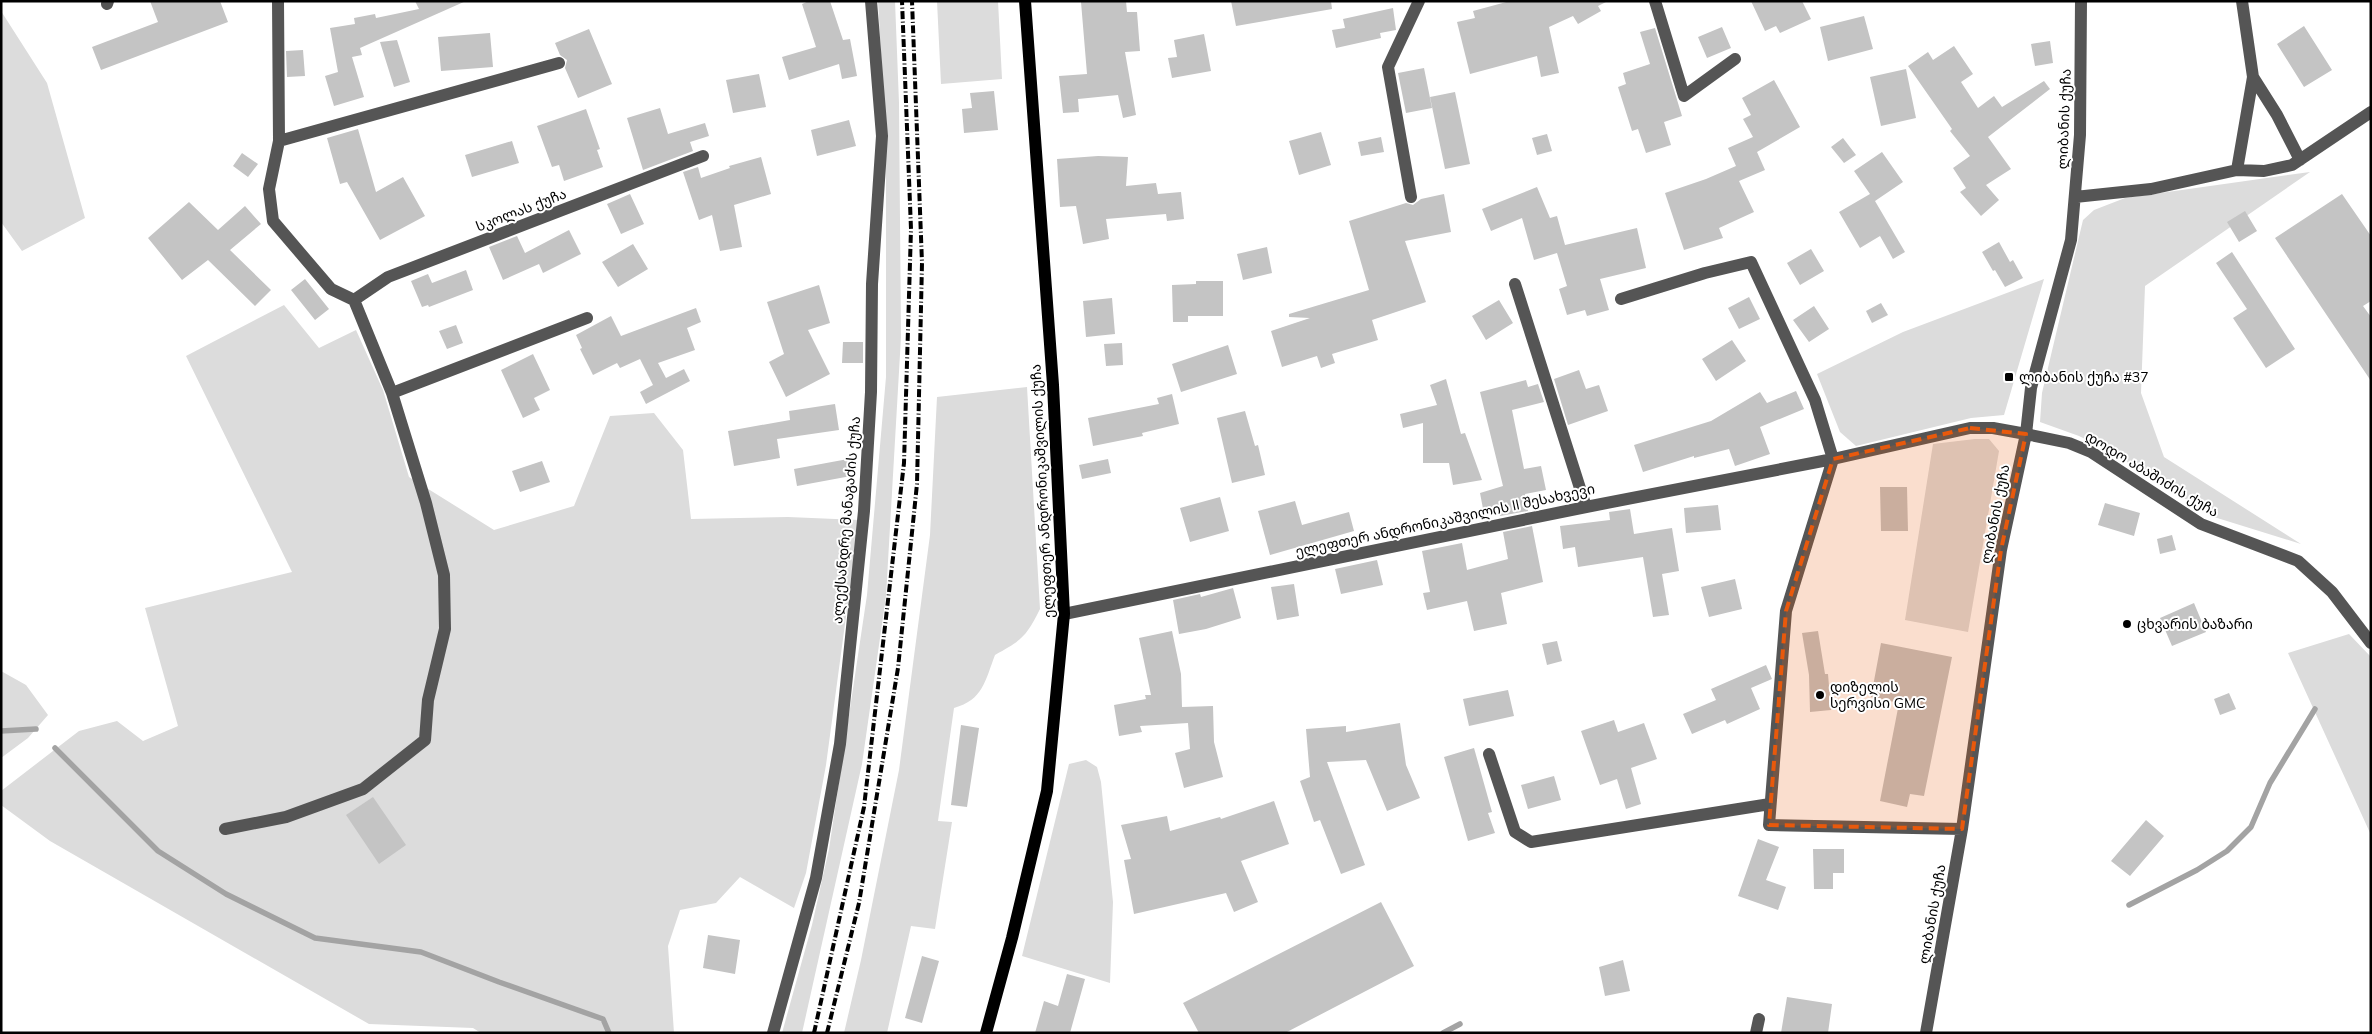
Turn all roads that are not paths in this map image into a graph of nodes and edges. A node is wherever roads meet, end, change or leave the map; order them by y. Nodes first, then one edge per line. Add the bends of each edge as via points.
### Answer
1 (278, 1) edge
2 (871, 1) edge
3 (1025, 1) edge
4 (1419, 1) edge
5 (1655, 1) edge
6 (2081, 1) edge
7 (2242, 1) edge
8 (1735, 59) dead end
9 (559, 63) dead end
10 (2253, 77) junction
11 (2371, 112) edge
12 (279, 141) junction
13 (703, 156) dead end
14 (2300, 160) junction
15 (2237, 170) junction
16 (1410, 196) dead end
17 (2075, 197) junction
18 (1515, 284) dead end
19 (1621, 299) dead end
20 (354, 300) junction
21 (586, 318) dead end
22 (392, 393) junction
23 (2026, 434) junction
24 (1833, 459) junction
25 (1586, 506) junction
26 (1064, 614) junction
27 (2371, 643) edge
28 (1489, 754) dead end
29 (1770, 804) junction
30 (225, 828) dead end
31 (1962, 829) junction
32 (1759, 1019) dead end
33 (773, 1033) edge
34 (986, 1033) edge
35 (1756, 1033) edge
36 (1926, 1033) edge

1 - 12 street
2 - 33 street, ალექსანდრე მანაგაძის ქუჩა via 882,136 872,284 871,392 864,511 840,744 816,878
3 - 26 main road, ელეფთერ ანდრონიკაშვილის ქუჩა via 1053,385
4 - 16 street via 1388,67
5 - 8 street via 1684,96
6 - 17 street, ლიბანის ქუჩა via 2080,135
7 - 10 street
9 - 12 street
10 - 14 street via 2277,114
10 - 15 street
11 - 14 street
12 - 20 street via 269,188 273,220 330,289
13 - 20 street, სკოლას ქუჩა via 388,277
14 - 15 street via 2292,166 2264,171
15 - 17 street via 2151,189
17 - 23 street, ლიბანის ქუჩა via 2071,240 2032,388
18 - 25 street
19 - 24 street via 1751,262 1815,400
20 - 22 street
21 - 22 street
22 - 30 street via 444,575 445,629 428,700 425,740 363,789 286,817
23 - 24 street, ელეფთერ ანდრონიკაშვილის II შესახვევი via 1970,428
23 - 27 street, დოდო აბაშიძის ქუჩა via 2069,443 2091,452 2201,524 2298,562 2332,592
23 - 31 street, ლიბანის ქუჩა via 2001,550
24 - 25 street, ელეფთერ ანდრონიკაშვილის II შესახვევი
24 - 29 street via 1786,611
25 - 26 street, ელეფთერ ანდრონიკაშვილის II შესახვევი
26 - 34 main road, ელეფთერ ანდრონიკაშვილის ქუჩა via 1047,791
28 - 29 street via 1515,832 1531,842
29 - 31 street via 1769,825
31 - 36 street, ლიბანის ქუჩა
32 - 35 street

